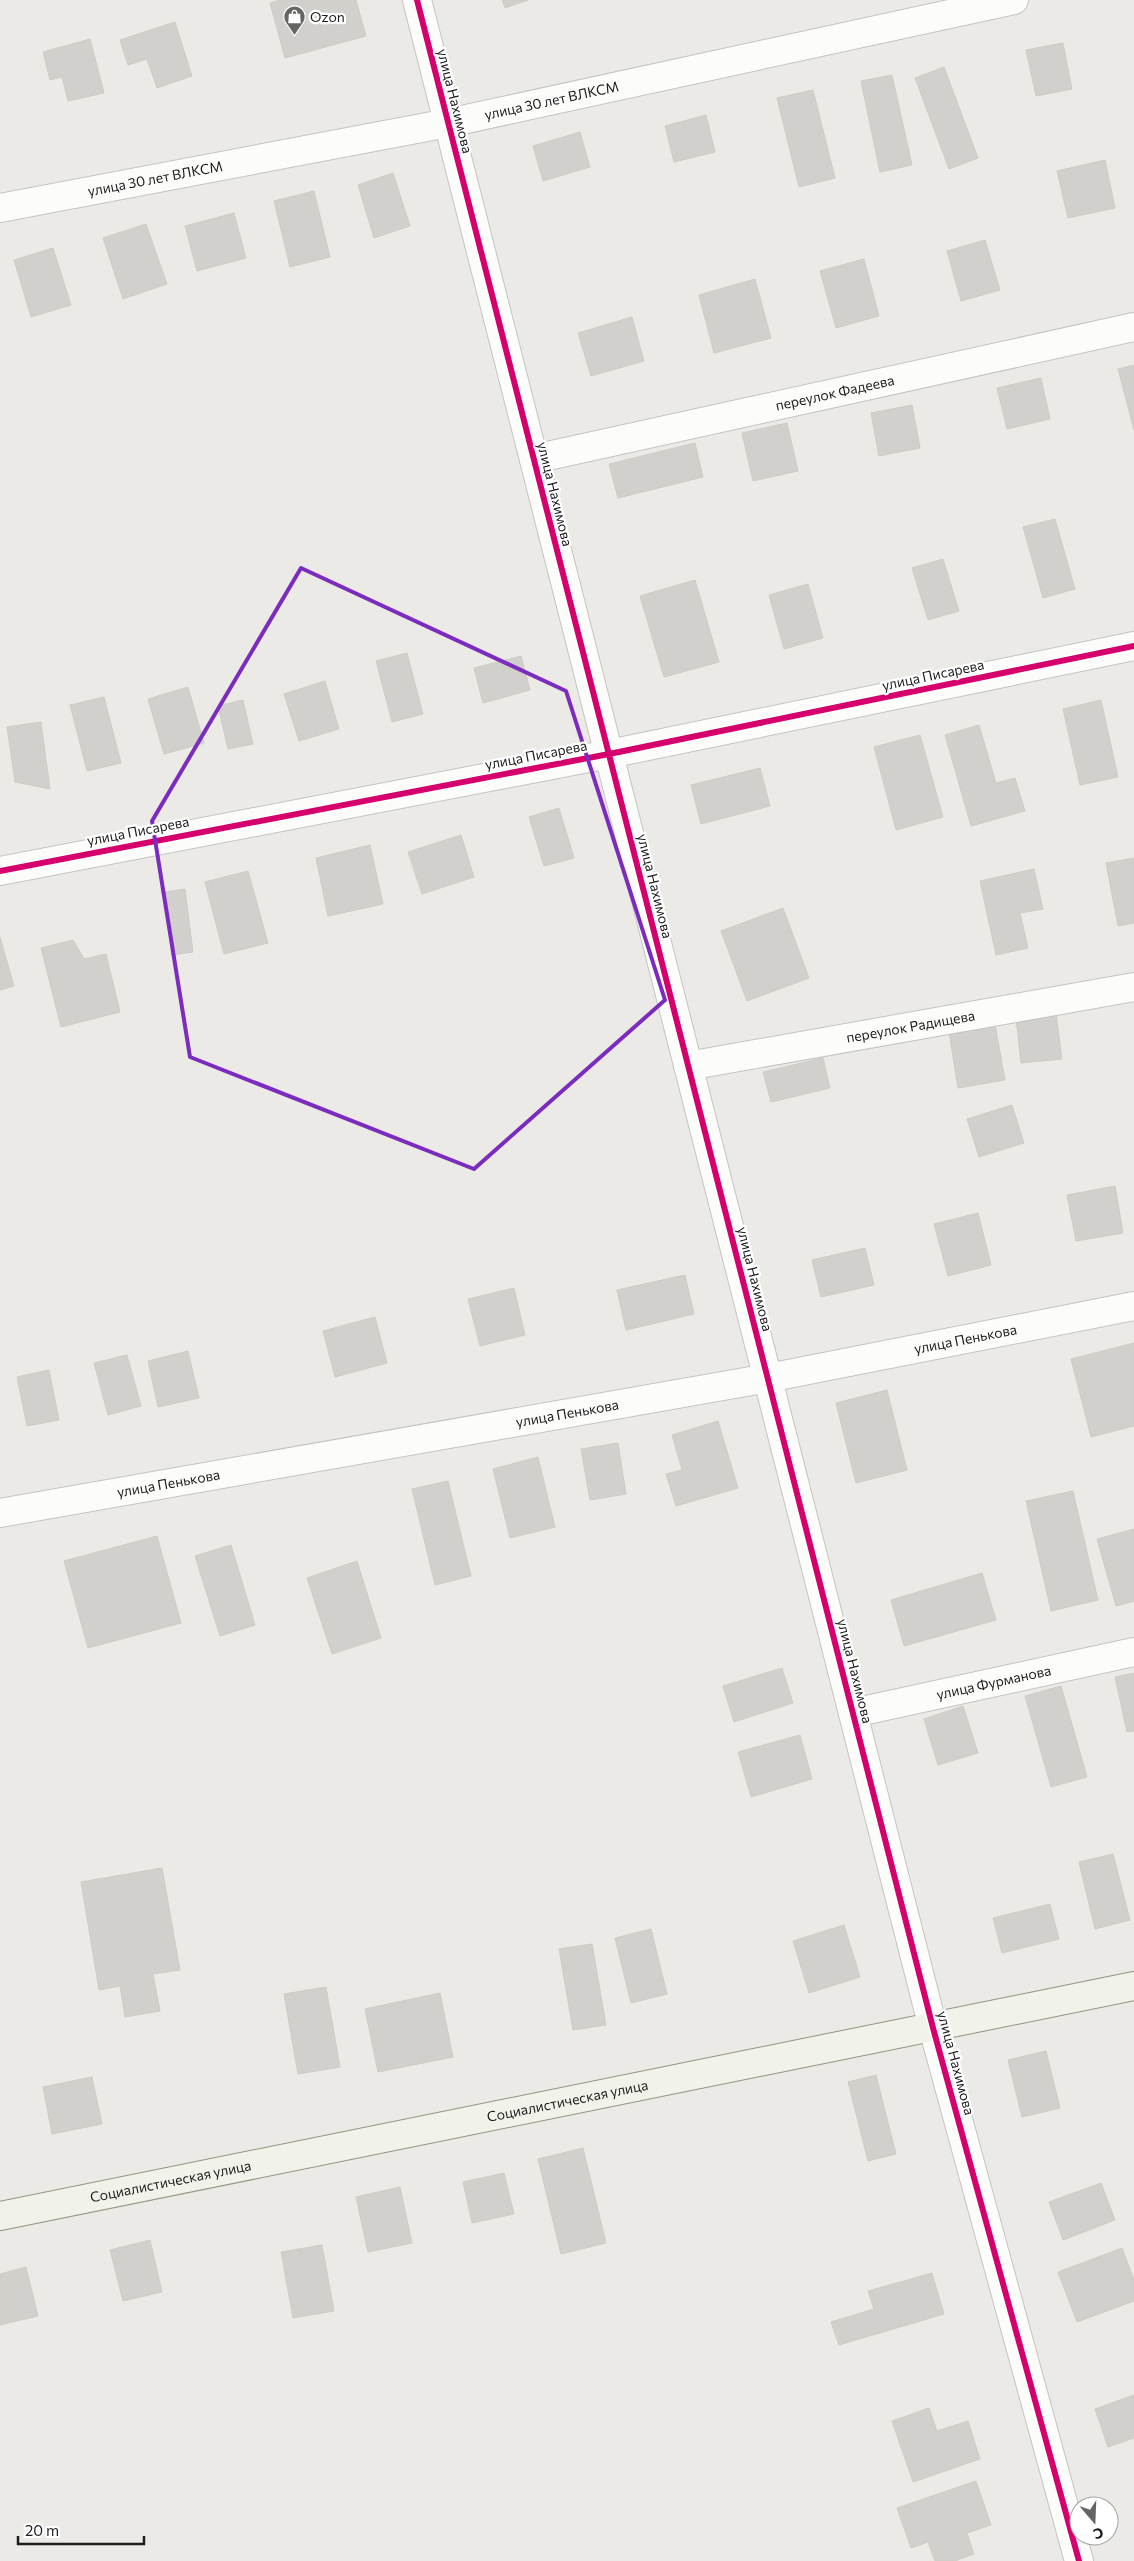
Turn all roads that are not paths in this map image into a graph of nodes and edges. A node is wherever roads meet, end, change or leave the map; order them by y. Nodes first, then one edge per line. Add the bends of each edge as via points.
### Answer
1 (417, 0) edge
2 (1014, 0) edge
3 (448, 124) junction
4 (0, 208) edge
5 (1134, 327) edge
6 (534, 459) junction
7 (1134, 646) edge
8 (609, 754) junction
9 (0, 871) edge
10 (1134, 987) edge
11 (688, 1066) junction
12 (1134, 1306) edge
13 (768, 1378) junction
14 (0, 1513) edge
15 (1134, 1652) edge
16 (853, 1713) junction
17 (1134, 1986) edge
18 (933, 2028) junction
19 (0, 2216) edge
20 (1079, 2561) edge

1 - 3 street, улица Нахимова
2 - 3 street, улица 30 лет ВЛКСМ
3 - 4 street, улица 30 лет ВЛКСМ
3 - 6 street, улица Нахимова
5 - 6 street, переулок Фадеева
6 - 8 street, улица Нахимова
7 - 8 street, улица Писарева
8 - 9 street, улица Писарева
8 - 11 street, улица Нахимова
10 - 11 street, переулок Радищева
11 - 13 street, улица Нахимова
12 - 13 street, улица Пенькова
13 - 14 street, улица Пенькова
13 - 16 street, улица Нахимова
15 - 16 street, улица Фурманова
16 - 18 street, улица Нахимова
17 - 18 main road, Социалистическая улица
18 - 19 main road, Социалистическая улица
18 - 20 street, улица Нахимова

